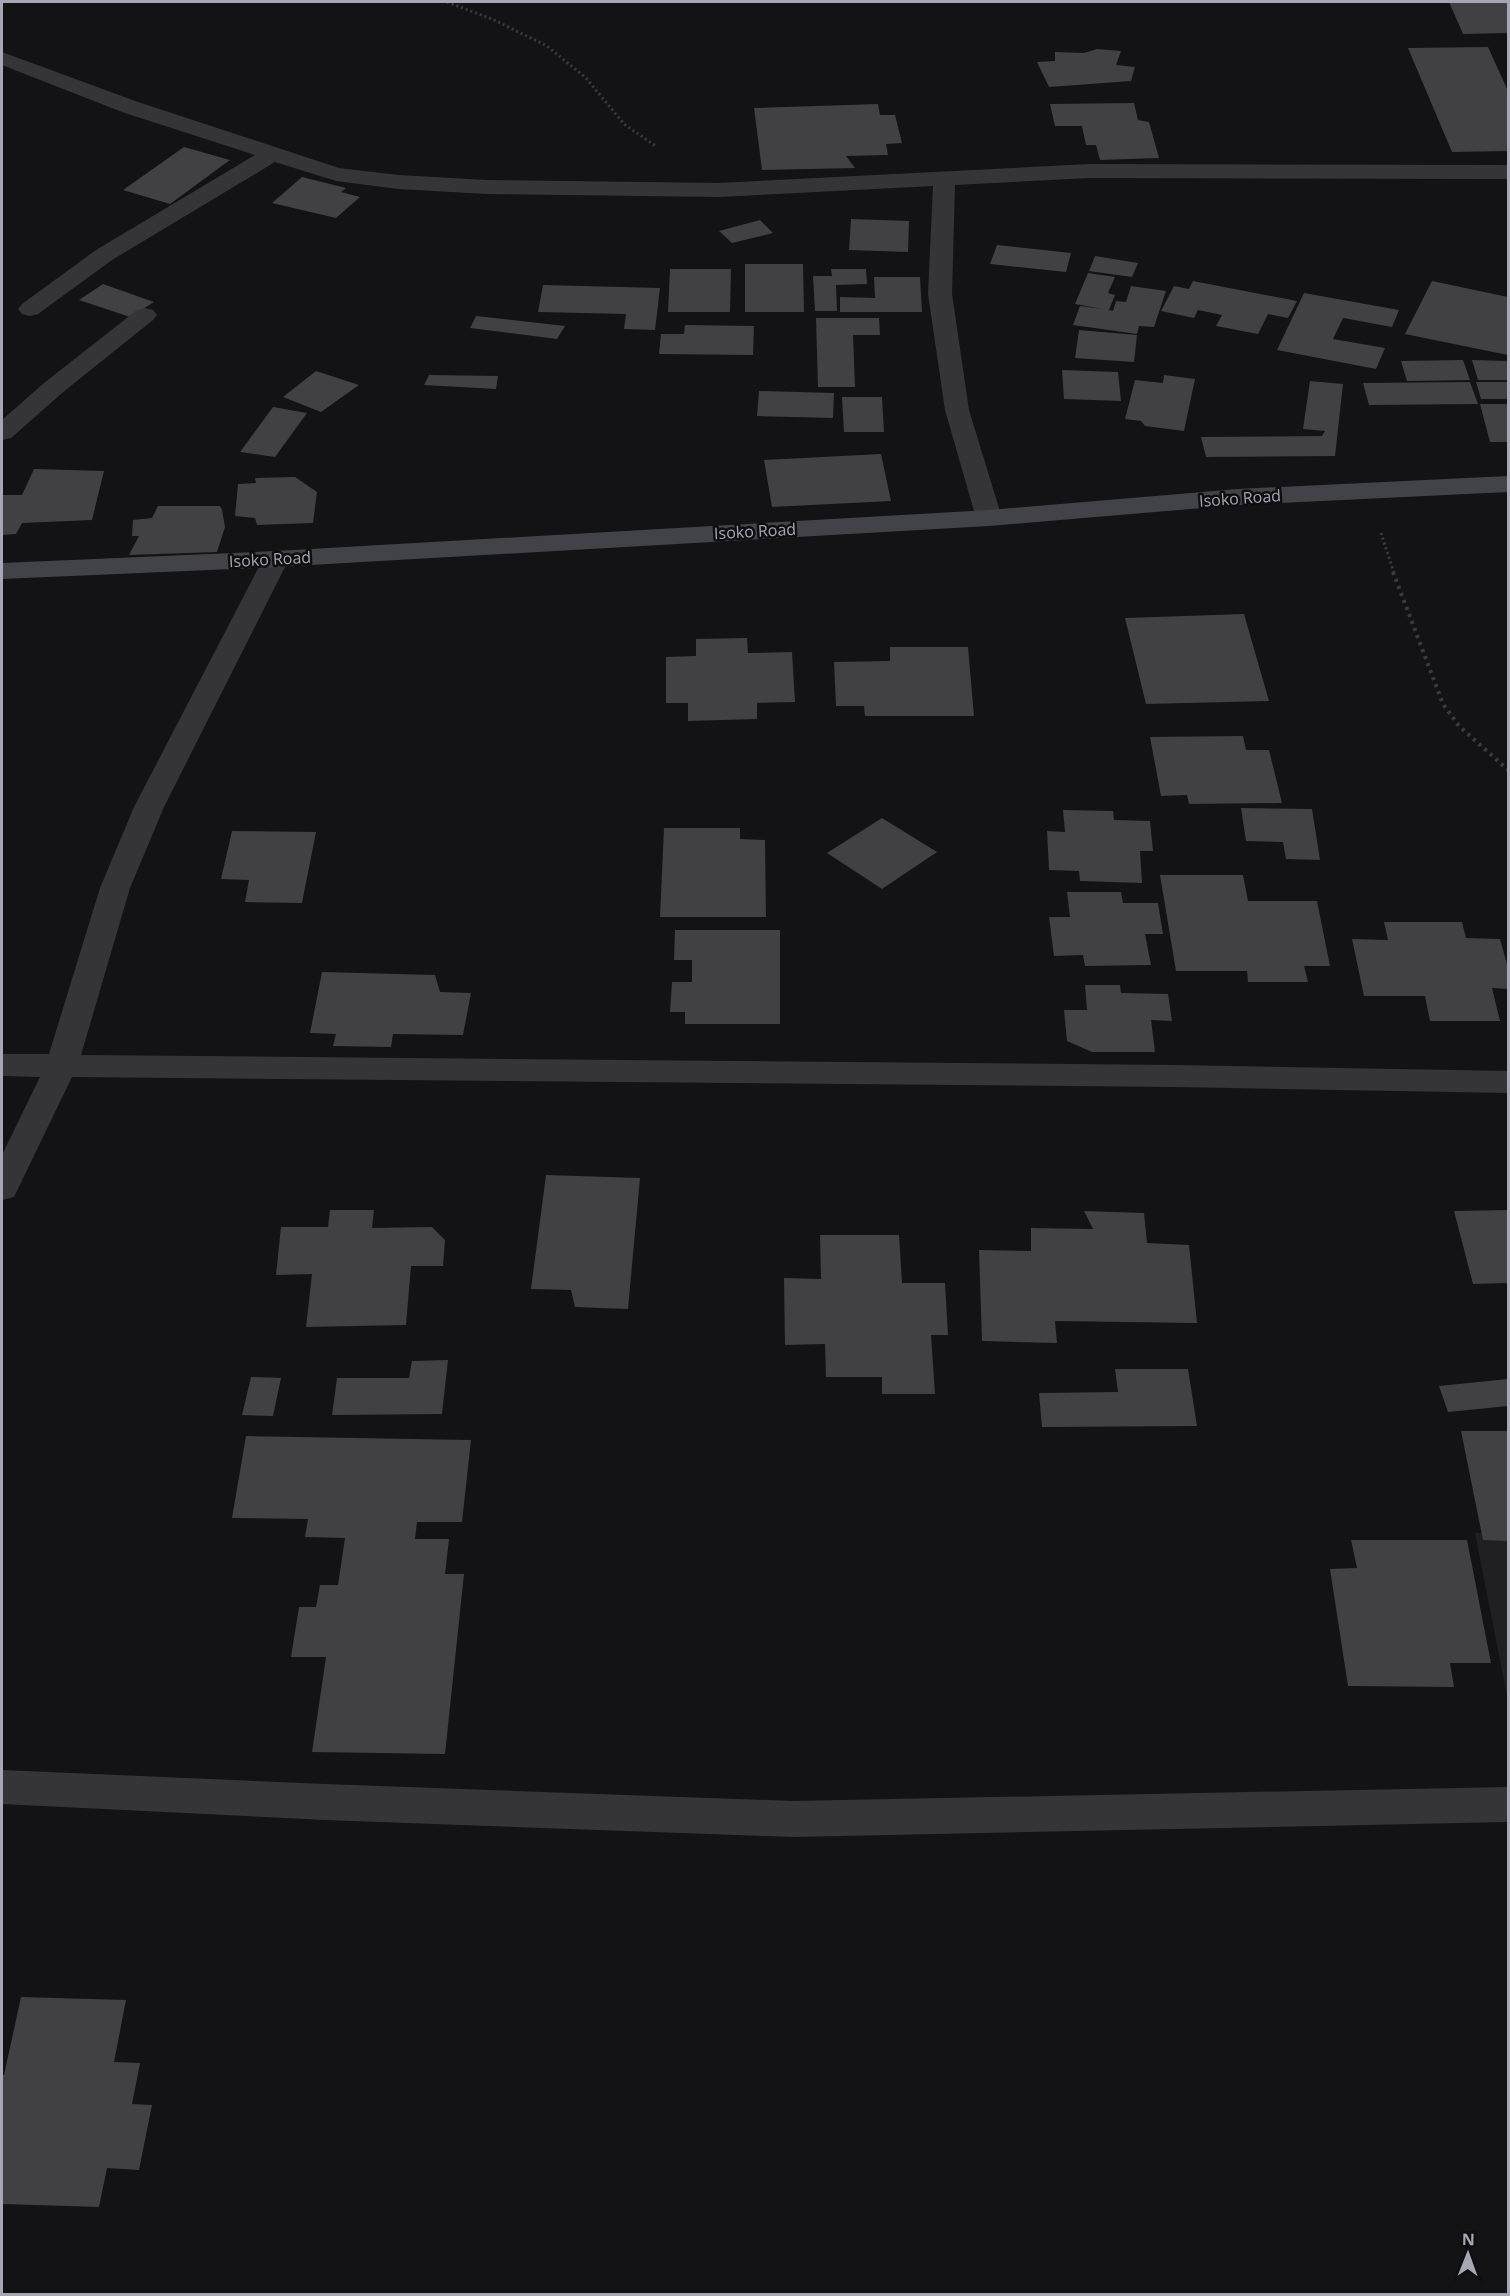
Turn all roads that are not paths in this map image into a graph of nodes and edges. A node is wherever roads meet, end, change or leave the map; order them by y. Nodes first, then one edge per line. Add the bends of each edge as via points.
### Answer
1 (2, 58) edge
2 (273, 154) junction
3 (1509, 172) edge
4 (944, 180) junction
5 (30, 309) dead end
6 (145, 315) dead end
7 (2, 433) edge
8 (1509, 484) edge
9 (989, 518) junction
10 (276, 559) junction
11 (2, 571) edge
12 (2, 1065) edge
13 (62, 1065) junction
14 (1509, 1082) edge
15 (2, 1188) edge
16 (2, 1787) edge
17 (1509, 1804) edge

1 - 2 street
2 - 4 street via 336,174 498,188 719,190
2 - 5 street via 104,255
3 - 4 street via 1090,171
4 - 9 street via 940,294 957,410
6 - 7 street
8 - 9 street, Isoko Road via 1238,497
9 - 10 street, Isoko Road
10 - 11 street, Isoko Road
10 - 13 street via 149,807 115,888
12 - 13 street
13 - 14 street
13 - 15 street
16 - 17 street via 793,1819

